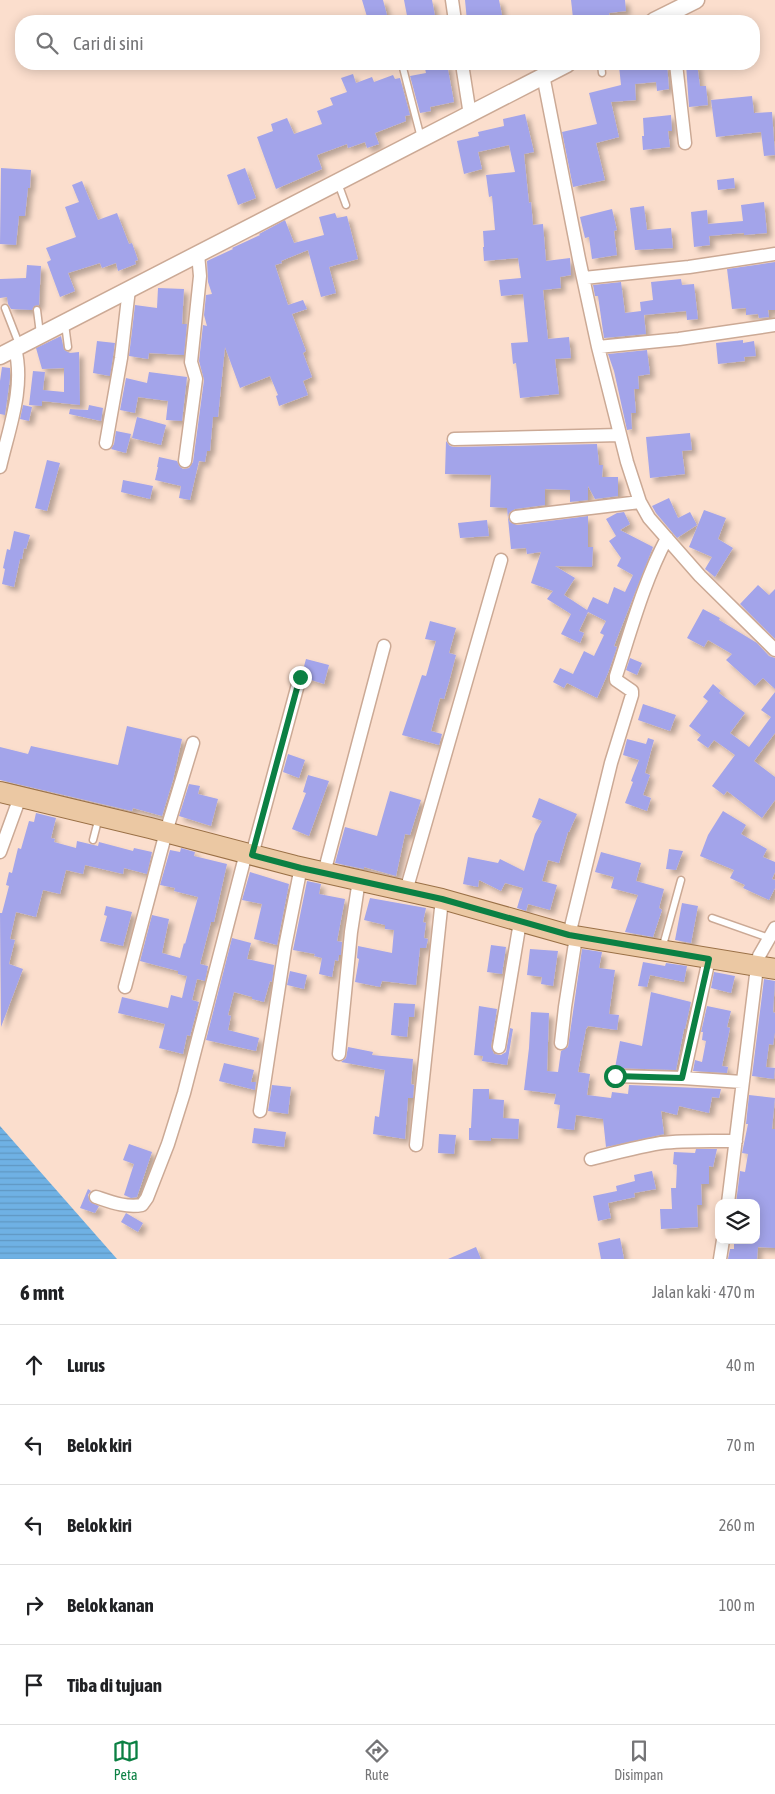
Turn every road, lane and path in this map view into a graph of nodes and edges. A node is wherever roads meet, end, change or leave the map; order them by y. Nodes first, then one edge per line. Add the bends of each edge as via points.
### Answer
1 (452, 0) edge
2 (696, 0) edge
3 (454, 15) edge
4 (671, 15) edge
5 (404, 70) edge
6 (463, 70) edge
7 (555, 70) edge
8 (602, 70) edge
9 (677, 70) edge
10 (602, 73) dead end
11 (543, 76) junction
12 (470, 115) junction
13 (421, 139) junction
14 (685, 143) dead end
15 (338, 183) junction
16 (346, 205) dead end
17 (198, 254) junction
18 (775, 254) edge
19 (584, 278) junction
20 (129, 289) junction
21 (5, 308) dead end
22 (36, 310) dead end
23 (65, 322) junction
24 (775, 326) edge
25 (40, 335) junction
26 (17, 347) junction
27 (68, 347) dead end
28 (598, 347) junction
29 (0, 356) edge
30 (620, 435) junction
31 (454, 439) dead end
32 (106, 444) dead end
33 (185, 461) dead end
34 (0, 467) edge
35 (640, 502) junction
36 (516, 517) dead end
37 (667, 538) junction
38 (501, 560) dead end
39 (384, 646) dead end
40 (775, 650) edge
41 (300, 677) dead end
42 (193, 743) dead end
43 (0, 792) edge
44 (20, 797) junction
45 (99, 816) junction
46 (166, 832) junction
47 (93, 840) dead end
48 (0, 852) edge
49 (249, 854) junction
50 (301, 868) junction
51 (324, 873) junction
52 (360, 880) junction
53 (681, 880) dead end
54 (406, 891) junction
55 (442, 899) junction
56 (712, 918) dead end
57 (520, 922) junction
58 (772, 933) edge
59 (573, 936) junction
60 (662, 951) junction
61 (709, 959) junction
62 (766, 968) edge
63 (126, 987) dead end
64 (562, 1043) dead end
65 (499, 1047) dead end
66 (339, 1054) dead end
67 (615, 1076) dead end
68 (682, 1078) junction
69 (742, 1082) junction
70 (260, 1111) dead end
71 (736, 1141) junction
72 (416, 1145) dead end
73 (591, 1159) dead end
74 (96, 1197) dead end
75 (729, 1199) edge
76 (722, 1244) edge
77 (720, 1259) edge

1 - 3 street
2 - 4 street
5 - 13 lane
6 - 12 street
7 - 11 street
8 - 10 lane
9 - 14 street
11 - 12 street
11 - 19 street
12 - 13 street
13 - 15 street
15 - 16 lane
15 - 17 street
17 - 20 street
17 - 33 street via 200,276 191,362 196,380
18 - 19 street
19 - 28 street
20 - 23 street
20 - 32 street
21 - 26 lane
22 - 25 lane
23 - 25 street
23 - 27 lane
24 - 28 street
25 - 26 street
26 - 29 street
26 - 34 street via 17,394
28 - 30 street
30 - 31 street
30 - 35 street
35 - 36 street
35 - 37 street
37 - 40 street via 700,576
37 - 59 street via 644,592 616,676 619,683 632,691 632,695 611,763
38 - 54 street
39 - 51 street
41 - 49 street
42 - 46 street
43 - 44 main road
44 - 45 main road
44 - 48 street
45 - 46 main road
45 - 47 lane
46 - 49 main road
46 - 63 street
49 - 50 main road
49 - 74 street via 184,1094 147,1198 142,1205 134,1207
50 - 51 main road
50 - 70 street via 285,947
51 - 52 main road
52 - 54 main road
52 - 66 street via 351,932
53 - 60 lane
54 - 55 main road
55 - 57 main road
55 - 72 street
56 - 58 lane
57 - 59 main road
57 - 65 street
58 - 62 street via 760,956
59 - 60 main road
59 - 64 street
60 - 61 main road
61 - 62 main road
61 - 68 street
62 - 69 street
67 - 68 street
68 - 69 street
69 - 71 street
71 - 73 street via 661,1143
71 - 75 street
76 - 77 street

